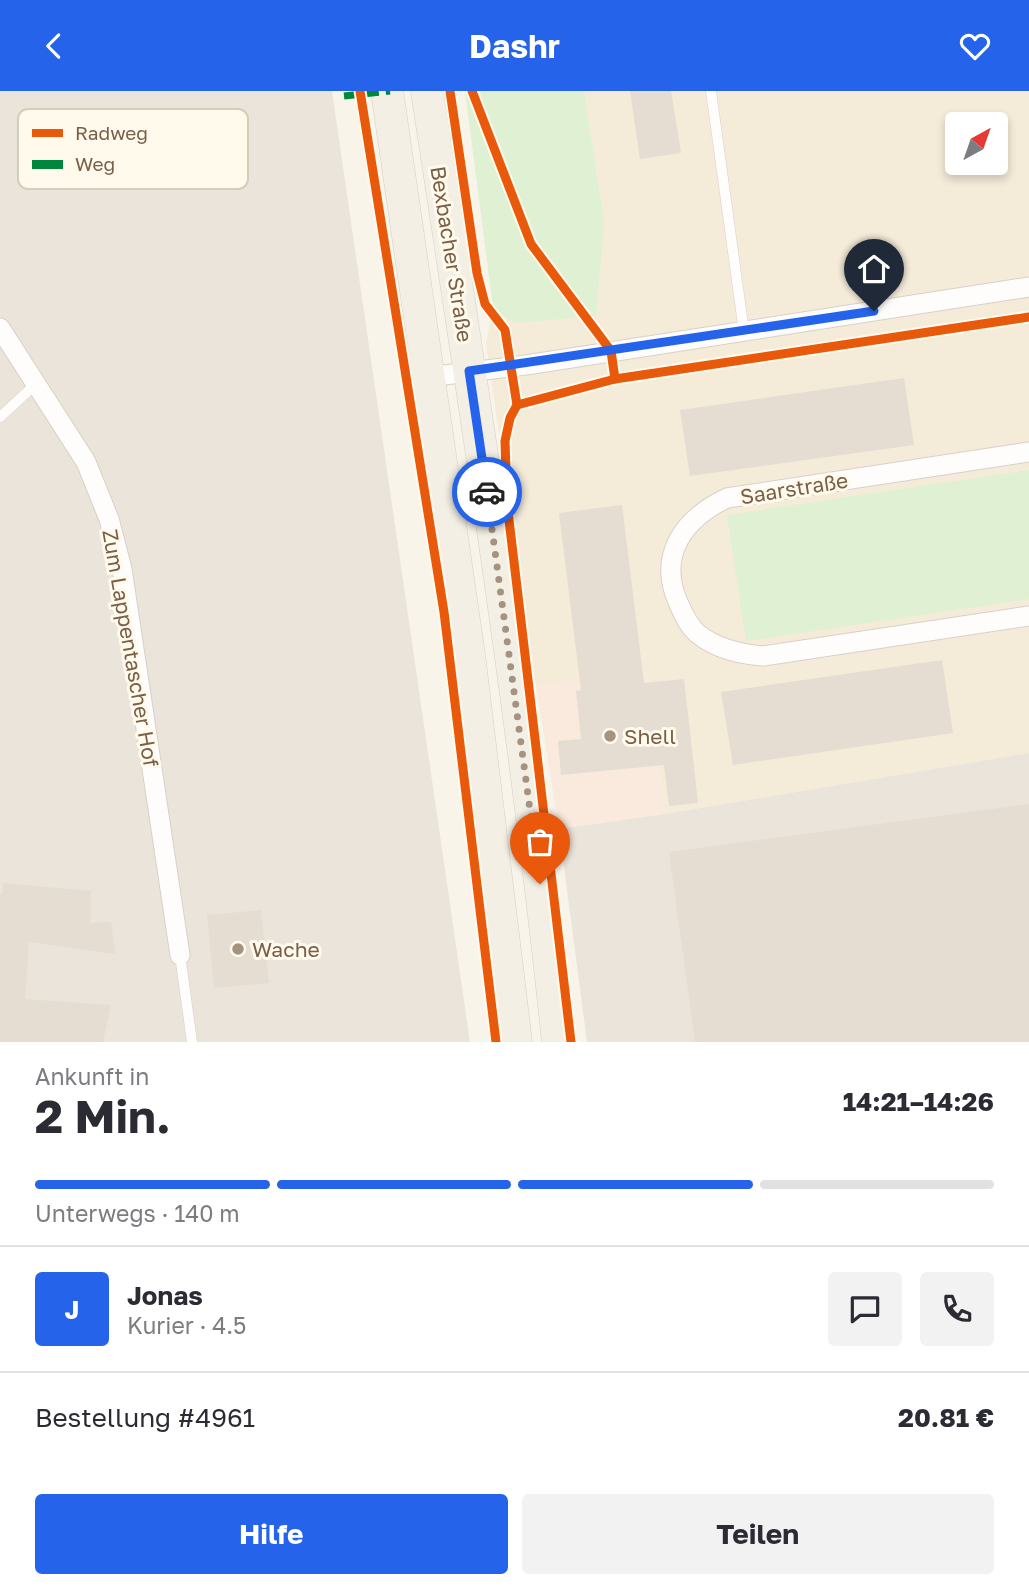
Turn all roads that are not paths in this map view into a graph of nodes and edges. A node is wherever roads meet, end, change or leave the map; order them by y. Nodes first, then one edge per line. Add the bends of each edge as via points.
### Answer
1 (387, 91) edge
2 (427, 91) edge
3 (712, 91) edge
4 (1029, 287) edge
5 (0, 328) edge
6 (744, 332) junction
7 (469, 371) junction
8 (428, 377) junction
9 (37, 383) junction
10 (0, 417) edge
11 (1029, 452) edge
12 (1029, 616) edge
13 (180, 955) joint
14 (192, 1042) edge
15 (516, 1042) edge
16 (558, 1042) edge

1 - 8 main road, Bexbacher Straße
2 - 7 main road, Bexbacher Straße
3 - 6 lane
4 - 6 street
5 - 9 street, Zum Lappentascher Hof
6 - 7 street
7 - 8 street
7 - 16 main road, Bexbacher Straße
8 - 15 main road, Bexbacher Straße via 469,655
9 - 10 lane
9 - 13 street, Zum Lappentascher Hof via 86,462 109,519 121,569
11 - 12 street, Saarstraße via 727,498 696,516 682,533 671,573 676,596 697,633 740,654 763,656
13 - 14 lane

